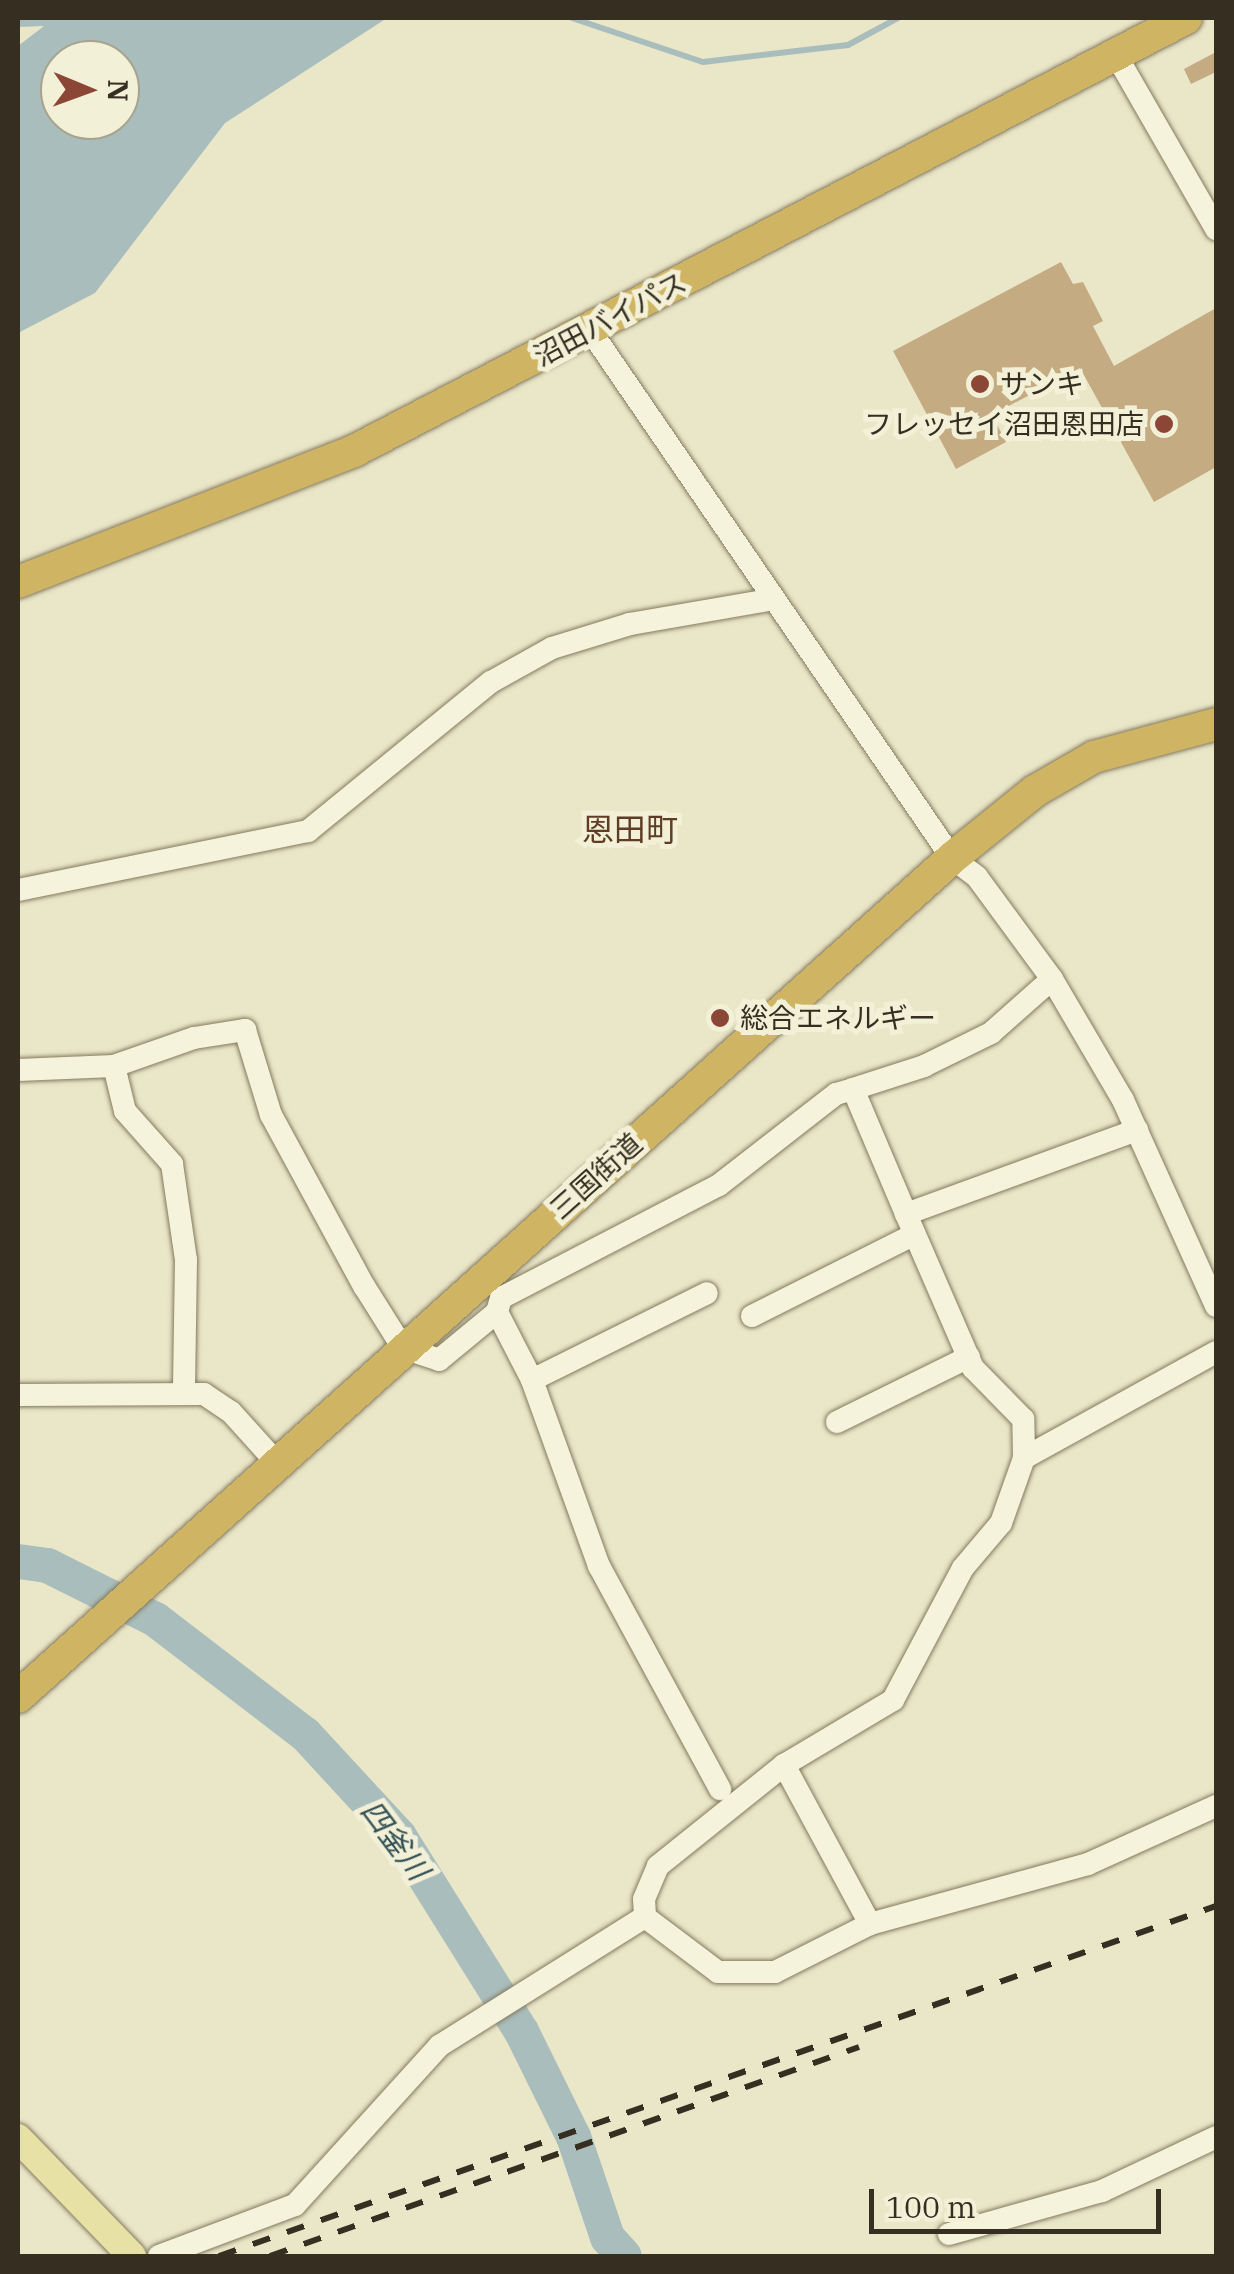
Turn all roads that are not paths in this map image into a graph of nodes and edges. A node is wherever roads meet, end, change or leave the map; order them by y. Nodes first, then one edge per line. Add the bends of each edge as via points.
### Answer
1 (1186, 18) edge
2 (1116, 55) junction
3 (1216, 228) edge
4 (590, 330) junction
5 (18, 582) edge
6 (774, 599) junction
7 (1216, 724) edge
8 (952, 858) junction
9 (18, 890) edge
10 (1052, 979) junction
11 (114, 1066) junction
12 (18, 1070) edge
13 (854, 1090) junction
14 (1136, 1130) junction
15 (910, 1224) junction
16 (707, 1293) dead end
17 (1216, 1306) edge
18 (497, 1312) junction
19 (752, 1316) dead end
20 (402, 1348) junction
21 (1216, 1352) edge
22 (969, 1357) junction
23 (532, 1380) junction
24 (184, 1391) junction
25 (18, 1395) edge
26 (837, 1422) dead end
27 (1024, 1458) junction
28 (276, 1462) junction
29 (18, 1697) edge
30 (784, 1765) junction
31 (720, 1789) dead end
32 (1216, 1806) edge
33 (645, 1918) junction
34 (870, 1924) junction
35 (1216, 2137) edge
36 (18, 2138) edge
37 (949, 2234) dead end
38 (132, 2256) edge
39 (159, 2256) edge

1 - 2 highway, 沼田バイパス
2 - 3 street
2 - 4 highway, 沼田バイパス
4 - 5 highway, 沼田バイパス via 354,451
4 - 6 street
6 - 8 street
6 - 9 street via 630,624 552,648 491,682 308,831
7 - 8 highway, 三国街道 via 1094,757 1035,792
8 - 10 street via 977,877
8 - 20 highway, 三国街道
10 - 13 street via 991,1033
10 - 14 street
11 - 12 street
11 - 20 street via 194,1038 245,1030 271,1114
11 - 24 street via 126,1112 172,1164 186,1260
13 - 15 street
13 - 18 street via 836,1094 719,1185 500,1298
14 - 15 street
14 - 17 street
15 - 19 street
15 - 22 street
16 - 23 street
18 - 20 street via 439,1360
18 - 23 street
20 - 28 highway, 三国街道
21 - 27 street
22 - 26 street
22 - 27 street via 1023,1419
23 - 31 street via 599,1566
24 - 25 street
24 - 28 street via 204,1394 231,1412
27 - 30 street via 1001,1523 963,1568 893,1700
28 - 29 highway, 三国街道
30 - 33 street via 658,1866 644,1899
30 - 34 street
32 - 34 street via 1088,1864
33 - 34 street via 718,1972 775,1972
33 - 39 street via 439,2046 295,2205
35 - 37 street via 1102,2191
36 - 38 main road

